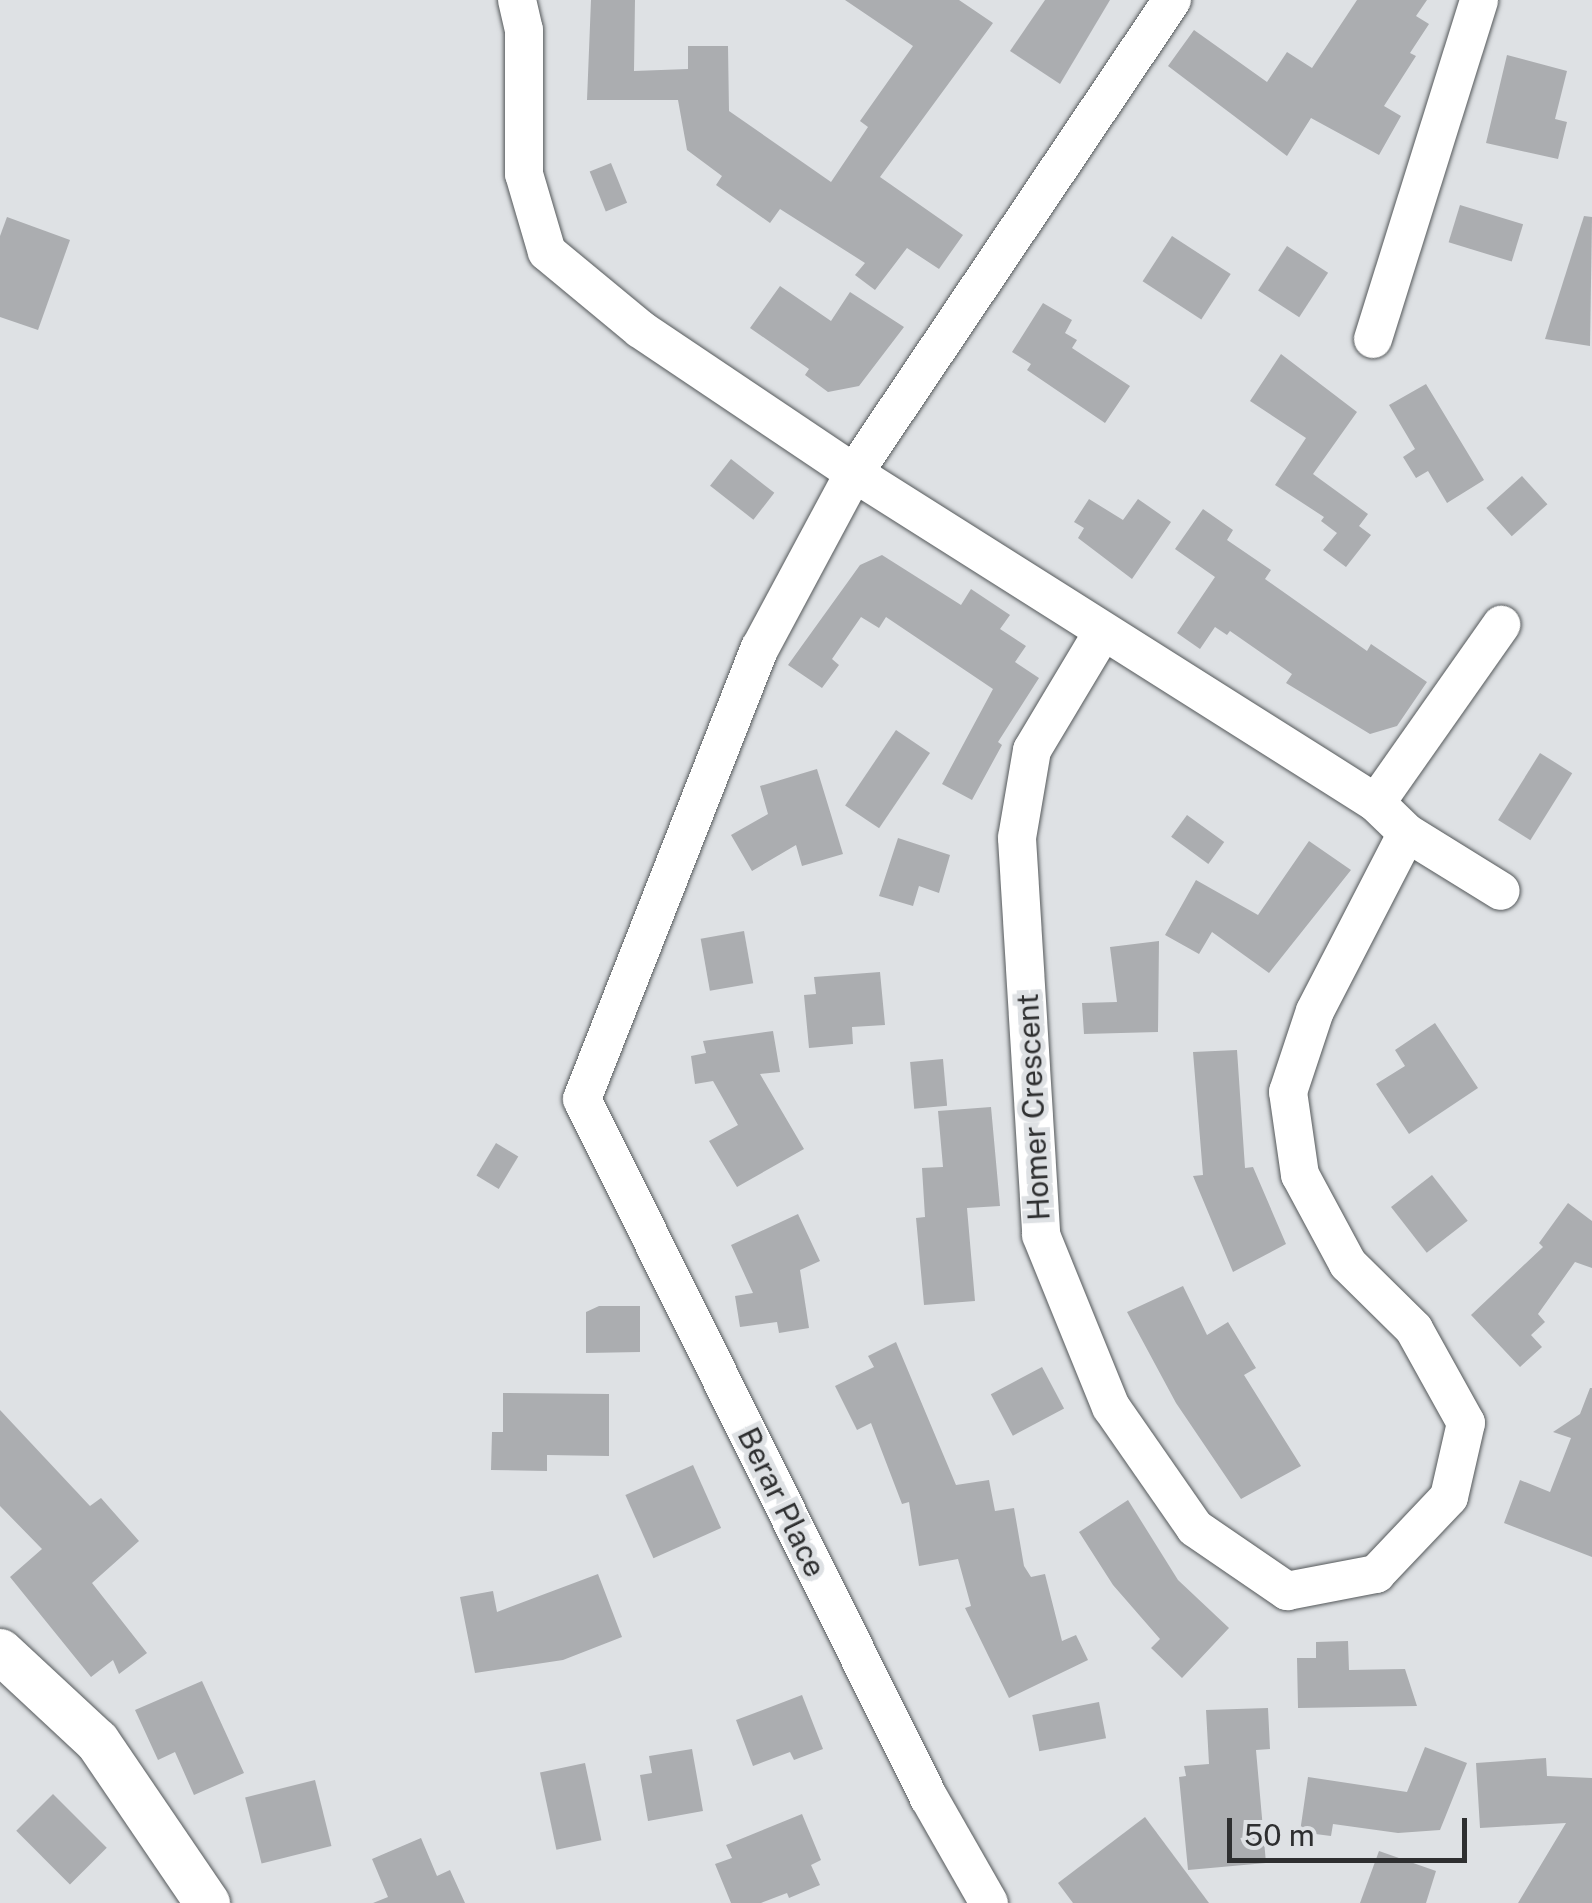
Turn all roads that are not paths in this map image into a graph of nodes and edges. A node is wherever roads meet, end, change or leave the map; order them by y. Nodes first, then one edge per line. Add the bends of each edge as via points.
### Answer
1 (517, 0) edge
2 (1172, 0) edge
3 (1480, 0) edge
4 (1373, 339) dead end
5 (854, 473) junction
6 (1501, 625) dead end
7 (1102, 633) junction
8 (1376, 804) junction
9 (1408, 833) junction
10 (1501, 891) dead end
11 (0, 1650) edge
12 (207, 1903) edge
13 (989, 1903) edge

1 - 5 street via 524,30 524,174 547,252 640,330
2 - 5 street
3 - 4 street
5 - 7 street
5 - 13 street, Berar Place via 760,648 582,1099 929,1798
6 - 8 street
7 - 8 street
7 - 9 street, Homer Crescent via 1032,750 1017,838 1041,1235 1110,1407 1195,1528 1286,1591 1376,1574 1449,1496 1466,1423 1414,1329 1348,1264 1300,1175 1288,1092 1314,1012
8 - 9 street
9 - 10 street
11 - 12 street via 98,1741

